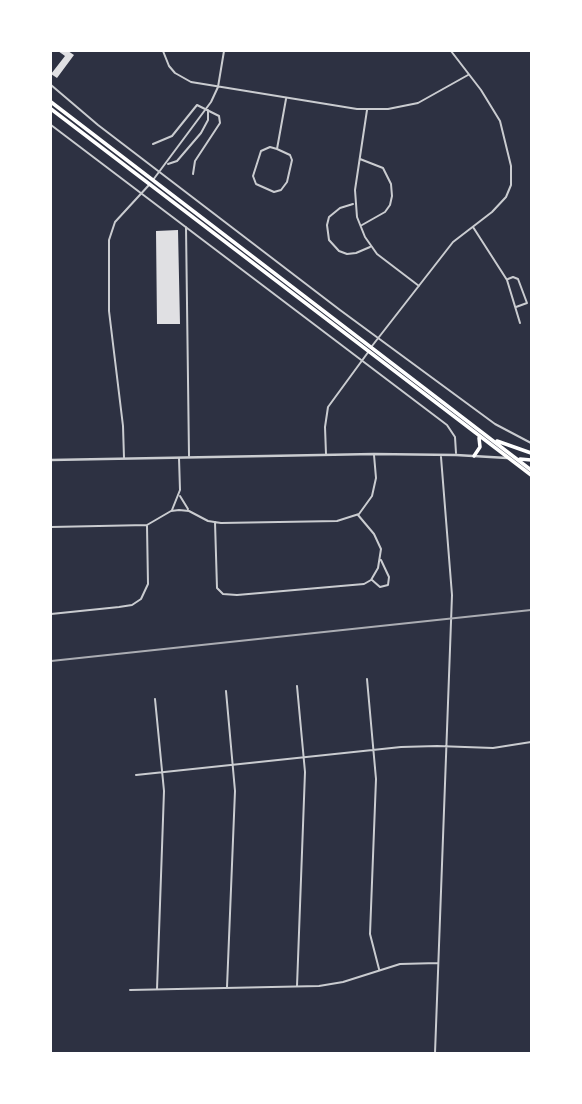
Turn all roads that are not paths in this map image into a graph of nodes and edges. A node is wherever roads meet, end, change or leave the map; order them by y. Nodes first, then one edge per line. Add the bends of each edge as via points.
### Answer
1 (163, 51) edge
2 (224, 51) edge
3 (451, 51) edge
4 (469, 74) junction
5 (51, 85) edge
6 (218, 87) junction
7 (286, 98) junction
8 (51, 102) edge
9 (51, 109) edge
10 (208, 109) junction
11 (367, 110) junction
12 (51, 125) edge
13 (153, 144) dead end
14 (277, 149) junction
15 (359, 159) junction
16 (166, 164) junction
17 (160, 172) junction
18 (193, 174) dead end
19 (151, 182) junction
20 (142, 192) junction
21 (355, 204) junction
22 (186, 225) junction
23 (360, 226) junction
24 (472, 226) junction
25 (371, 246) junction
26 (507, 280) junction
27 (420, 287) junction
28 (516, 307) junction
29 (520, 323) dead end
30 (379, 338) junction
31 (370, 349) junction
32 (361, 360) junction
33 (478, 436) junction
34 (494, 440) junction
35 (530, 443) edge
36 (531, 453) edge
37 (374, 454) junction
38 (441, 454) junction
39 (326, 455) junction
40 (456, 455) junction
41 (474, 456) junction
42 (189, 457) junction
43 (179, 458) junction
44 (507, 458) junction
45 (124, 459) junction
46 (517, 459) junction
47 (51, 460) edge
48 (531, 460) edge
49 (531, 470) edge
50 (531, 475) edge
51 (179, 495) junction
52 (171, 511) junction
53 (189, 511) junction
54 (358, 514) junction
55 (215, 522) junction
56 (147, 525) junction
57 (51, 527) edge
58 (380, 559) junction
59 (371, 580) junction
60 (51, 614) edge
61 (367, 679) dead end
62 (297, 686) dead end
63 (226, 691) dead end
64 (155, 699) dead end
65 (531, 742) edge
66 (448, 746) junction
67 (375, 750) junction
68 (304, 757) junction
69 (234, 765) junction
70 (163, 772) junction
71 (136, 775) dead end
72 (439, 964) junction
73 (379, 970) junction
74 (297, 987) junction
75 (227, 988) junction
76 (130, 990) dead end
77 (157, 990) junction
78 (435, 1053) edge

1 - 6 street via 182,79
2 - 6 street
3 - 4 street
4 - 11 street via 420,103
4 - 24 street via 500,121 512,172 502,202
5 - 17 street
6 - 7 street
6 - 10 street
7 - 11 street
7 - 14 street
8 - 19 main road
9 - 19 main road
10 - 13 street via 195,106 172,136
10 - 16 street
10 - 16 street via 201,133 177,161
10 - 18 street via 220,119 195,161
11 - 15 street
12 - 20 street
14 - 14 street via 261,151 253,176 261,188 274,192 287,182 292,160
15 - 21 street
15 - 23 street via 383,169 392,196 385,212
16 - 17 street
17 - 19 street
17 - 30 street
19 - 20 street
19 - 31 main road
20 - 22 street
20 - 45 street via 115,222 109,240 109,311
21 - 23 street
21 - 25 street via 329,217 329,240 346,254
22 - 32 street
22 - 42 street
23 - 25 street
24 - 26 street
24 - 27 street via 453,242
25 - 27 street
26 - 28 street
26 - 28 street via 518,279 527,303
27 - 30 street
28 - 29 street
30 - 31 street
30 - 35 street via 486,418
31 - 32 street
31 - 33 main road
31 - 34 main road
32 - 39 street via 328,407
32 - 40 street via 447,425 455,437
33 - 41 main road via 480,447
33 - 44 main road
34 - 36 main road
34 - 46 main road
37 - 38 street
37 - 39 street
37 - 54 street via 374,490
38 - 40 street
38 - 66 street via 452,596
39 - 42 street
40 - 41 street
41 - 44 street
42 - 43 street
43 - 45 street
43 - 51 street
44 - 46 main road
44 - 50 main road
45 - 47 street
46 - 48 main road
46 - 49 main road
51 - 52 street
51 - 53 street
52 - 53 street
52 - 56 street
53 - 55 street
54 - 55 street via 328,522
54 - 58 street via 378,540
55 - 59 street via 216,583 223,594
56 - 57 street
56 - 60 street via 148,584 141,599 132,605
58 - 59 street
58 - 59 street via 388,585 380,587
61 - 67 street
62 - 68 street
63 - 69 street
64 - 70 street
65 - 66 street via 494,748
66 - 67 street
66 - 72 street
67 - 68 street
67 - 73 street via 370,927
68 - 69 street
68 - 74 street
69 - 70 street
69 - 75 street
70 - 71 street
70 - 77 street
72 - 73 street via 414,962
72 - 78 street
73 - 74 street via 331,985
74 - 75 street
75 - 77 street
76 - 77 street

